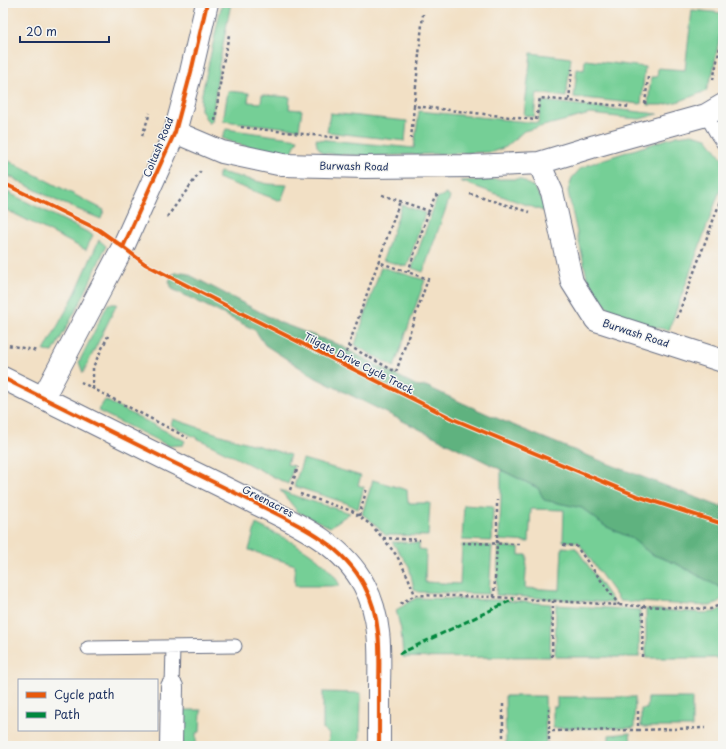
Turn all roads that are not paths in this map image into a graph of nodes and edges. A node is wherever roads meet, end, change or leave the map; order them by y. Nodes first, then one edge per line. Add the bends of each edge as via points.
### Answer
1 (207, 3) edge
2 (715, 110) edge
3 (175, 132) junction
4 (723, 143) edge
5 (539, 163) junction
6 (723, 361) edge
7 (3, 378) edge
8 (43, 398) junction
9 (172, 646) junction
10 (235, 646) dead end
11 (88, 648) dead end
12 (172, 687) joint
13 (171, 746) edge
14 (378, 746) edge

1 - 3 street, Coltash Road via 192,72
2 - 4 lane via 718,136
2 - 5 street, Burwash Road
3 - 5 street, Burwash Road via 222,152 283,165 365,167
3 - 8 street, Coltash Road via 123,246
5 - 6 street, Burwash Road via 552,192 572,282 596,320
7 - 8 street, Greenacres
8 - 14 street, Greenacres via 299,526 335,550 364,585 378,623
9 - 10 lane
9 - 11 lane
9 - 12 lane
12 - 13 street

